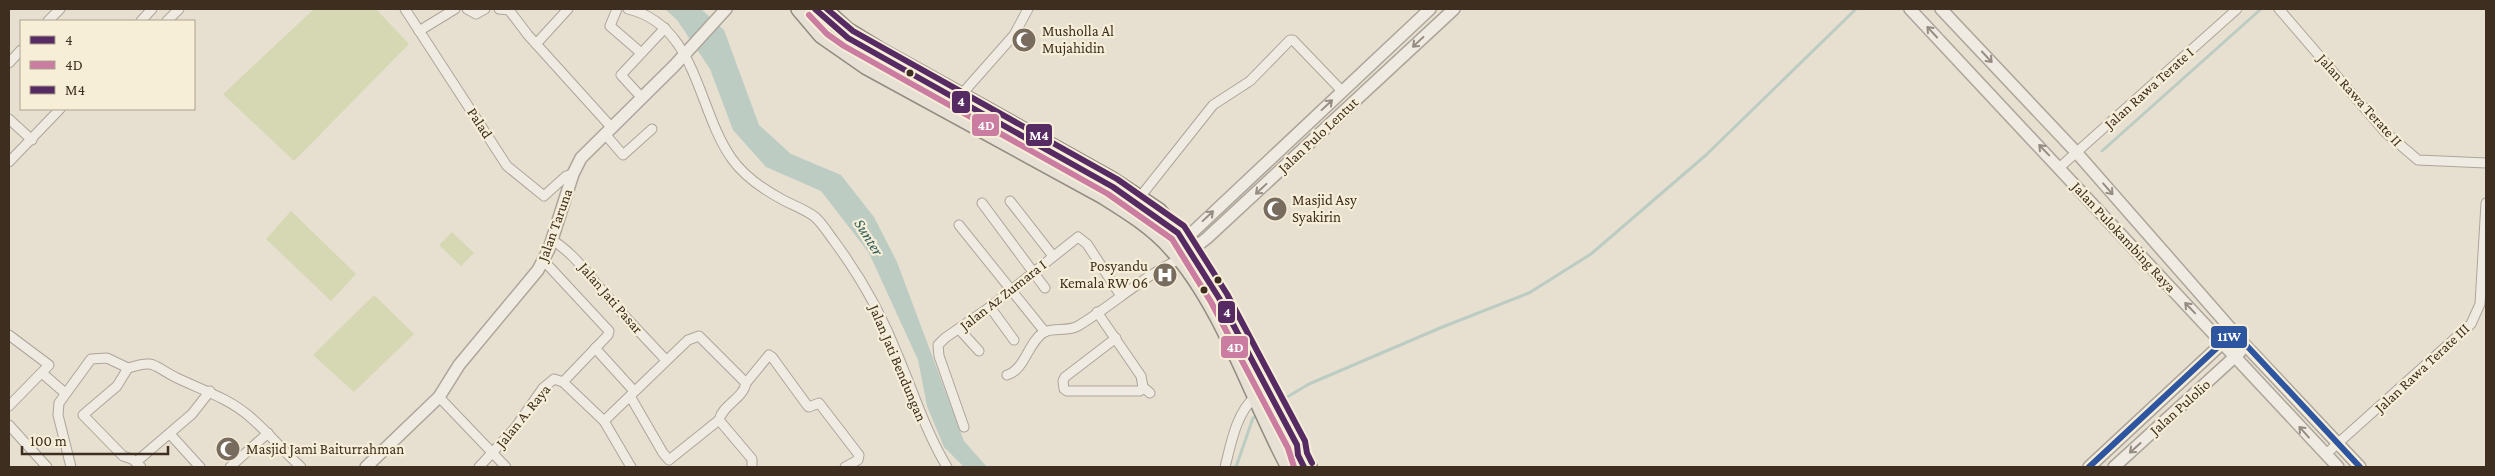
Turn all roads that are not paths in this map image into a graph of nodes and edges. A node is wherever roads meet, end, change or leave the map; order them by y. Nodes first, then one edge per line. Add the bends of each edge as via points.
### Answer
1 (60, 9) edge
2 (179, 9) edge
3 (405, 9) edge
4 (455, 9) edge
5 (467, 9) edge
6 (484, 9) edge
7 (499, 9) edge
8 (568, 9) edge
9 (617, 9) edge
10 (628, 9) edge
11 (800, 9) edge
12 (824, 9) edge
13 (1028, 9) edge
14 (1430, 9) edge
15 (1454, 9) edge
16 (1910, 9) edge
17 (1942, 9) edge
18 (2238, 9) edge
19 (2280, 9) edge
20 (510, 10) edge
21 (719, 13) edge
22 (49, 20) edge
23 (168, 20) edge
24 (665, 28) junction
25 (419, 31) junction
26 (536, 44) junction
27 (20, 51) edge
28 (640, 52) junction
29 (686, 53) junction
30 (9, 63) edge
31 (1342, 91) junction
32 (961, 96) junction
33 (642, 98) junction
34 (59, 110) edge
35 (9, 119) edge
36 (652, 129) dead end
37 (608, 131) junction
38 (32, 140) junction
39 (2076, 152) junction
40 (9, 162) edge
41 (2486, 163) edge
42 (2060, 167) junction
43 (573, 174) junction
44 (1140, 197) junction
45 (1010, 201) dead end
46 (982, 203) dead end
47 (2486, 203) edge
48 (959, 225) dead end
49 (552, 240) junction
50 (1180, 253) junction
51 (1053, 256) junction
52 (544, 261) junction
53 (1034, 273) junction
54 (1045, 288) dead end
55 (1012, 290) junction
56 (1121, 296) junction
57 (990, 307) junction
58 (1097, 312) junction
59 (959, 329) junction
60 (1045, 332) junction
61 (2234, 332) junction
62 (9, 335) edge
63 (1116, 338) junction
64 (1014, 340) dead end
65 (2223, 342) junction
66 (2246, 346) junction
67 (595, 348) junction
68 (979, 351) dead end
69 (2236, 356) junction
70 (666, 360) junction
71 (128, 368) junction
72 (42, 372) junction
73 (1007, 375) dead end
74 (563, 382) junction
75 (746, 383) junction
76 (210, 391) junction
77 (65, 393) junction
78 (632, 394) junction
79 (439, 397) junction
80 (1260, 397) junction
81 (9, 406) edge
82 (719, 420) junction
83 (1274, 420) junction
84 (604, 421) junction
85 (9, 424) edge
86 (964, 427) dead end
87 (268, 433) junction
88 (170, 434) junction
89 (2338, 444) junction
90 (492, 454) junction
91 (2326, 454) junction
92 (139, 465) edge
93 (849, 465) edge
94 (47, 467) edge
95 (71, 467) edge
96 (200, 467) edge
97 (230, 467) edge
98 (302, 467) edge
99 (366, 467) edge
100 (479, 467) edge
101 (506, 467) edge
102 (631, 467) edge
103 (752, 467) edge
104 (947, 467) edge
105 (1225, 467) edge
106 (1289, 467) edge
107 (1309, 467) edge
108 (2089, 467) edge
109 (2114, 467) edge
110 (2338, 467) edge
111 (2360, 467) edge

1 - 22 street
2 - 23 street
3 - 25 street, Palad
4 - 25 street
5 - 6 street via 476,14
7 - 20 street
8 - 26 street
9 - 28 street via 610,26
10 - 24 street via 654,18
11 - 50 main road via 821,35 867,67 1102,196 1134,216
12 - 32 main road via 847,30
13 - 32 street via 1014,36
14 - 31 street, Jalan Pulo Lentut
15 -> 50 street, Jalan Pulo Lentut
42 -> 16 street, Jalan Pulokambing Raya
17 -> 39 street, Jalan Pulokambing Raya
18 - 39 street, Jalan Rawa Terate I
19 - 41 street, Jalan Rawa Terate II via 2385,132 2418,160
20 - 26 street
21 - 29 street, Jalan Taruna
24 - 28 street
24 - 29 street, Jalan Jati Bendungan
25 - 43 street, Palad via 507,166 544,196 566,176
26 - 37 street
27 - 30 street
28 - 33 street via 621,75
29 - 33 street, Jalan Taruna
29 - 104 street, Jalan Jati Bendungan via 732,159 770,192 814,217 847,260 876,307 927,432
31 - 44 street via 1290,40 1250,81 1213,105
50 -> 31 street, Jalan Pulo Lentut
32 - 44 main road
33 - 37 street, Jalan Taruna
34 - 38 street
35 - 38 street
36 - 37 street via 624,155
37 - 43 street, Jalan Taruna via 582,158
38 - 40 street
39 - 42 street, Jalan Rawa Terate I
39 -> 61 street, Jalan Pulokambing Raya
65 -> 42 street, Jalan Pulokambing Raya
43 - 49 street, Jalan Taruna
44 - 50 main road via 1159,211
45 - 51 street
46 - 53 street
47 - 89 street, Jalan Rawa Terate III via 2480,304 2471,324
48 - 55 street
49 - 52 street, Jalan Taruna
49 - 70 street, Jalan Jati Pasar via 584,267
50 - 56 street
50 - 80 main road via 1219,298
51 - 53 street, Jalan Az Zumara I
51 - 56 street, Jalan Az Zumara I via 1080,238
52 - 67 street via 609,333
52 - 79 street, Jalan Taruna via 459,364
53 - 54 street
53 - 55 street, Jalan Az Zumara I
55 - 57 street, Jalan Az Zumara I
55 - 60 street
56 - 58 street
57 - 59 street, Jalan Az Zumara I
57 - 64 street
58 - 60 street via 1077,327
58 - 63 street
59 - 68 street
59 - 86 street, Jalan Az Zumara I via 944,338 938,348
60 - 73 street via 1032,344 1015,370
61 - 65 street, Jalan Pulolio
61 - 66 street, Jalan Pulokambing Raya
62 - 72 street via 49,365
63 - 63 street via 1147,390 1067,390 1063,385 1064,377
65 - 69 street, Jalan Pulokambing Raya
65 - 108 street, Jalan Pulolio
66 - 69 street, Jalan Pulolio
66 - 89 street, Jalan Pulokambing Raya
67 - 74 street
67 - 78 street
91 -> 69 street, Jalan Pulokambing Raya
69 -> 109 street, Jalan Pulolio
70 - 75 street via 688,340 699,336
70 - 78 street
71 - 76 street via 153,363 176,378
71 - 77 street via 107,358 91,359
71 - 92 street via 117,386 83,415 123,456
72 - 77 street
72 - 81 street
74 - 84 street, Jalan A. Raya
74 - 90 street, Jalan A. Raya via 554,380 547,384
75 - 82 street via 742,392 721,413
75 - 93 street via 764,358 772,357 806,405 819,403 859,455 858,460
76 - 87 street via 248,414
76 - 88 street
77 - 95 street via 59,403 58,415
78 - 82 street via 663,453 672,460
78 - 84 street
79 - 90 street
79 - 99 street, Jalan Taruna
80 - 83 main road
80 - 105 street via 1244,408
82 - 103 street via 752,459
83 - 106 main road
83 - 107 main road
84 - 102 street, Jalan A. Raya
85 - 94 street
87 - 97 street
87 - 98 street
88 - 92 street
88 - 96 street
89 - 91 street, Jalan Rawa Terate III
89 - 111 street, Jalan Pulokambing Raya
90 - 100 street, Jalan A. Raya
90 - 101 street
91 - 110 street, Jalan Pulokambing Raya

